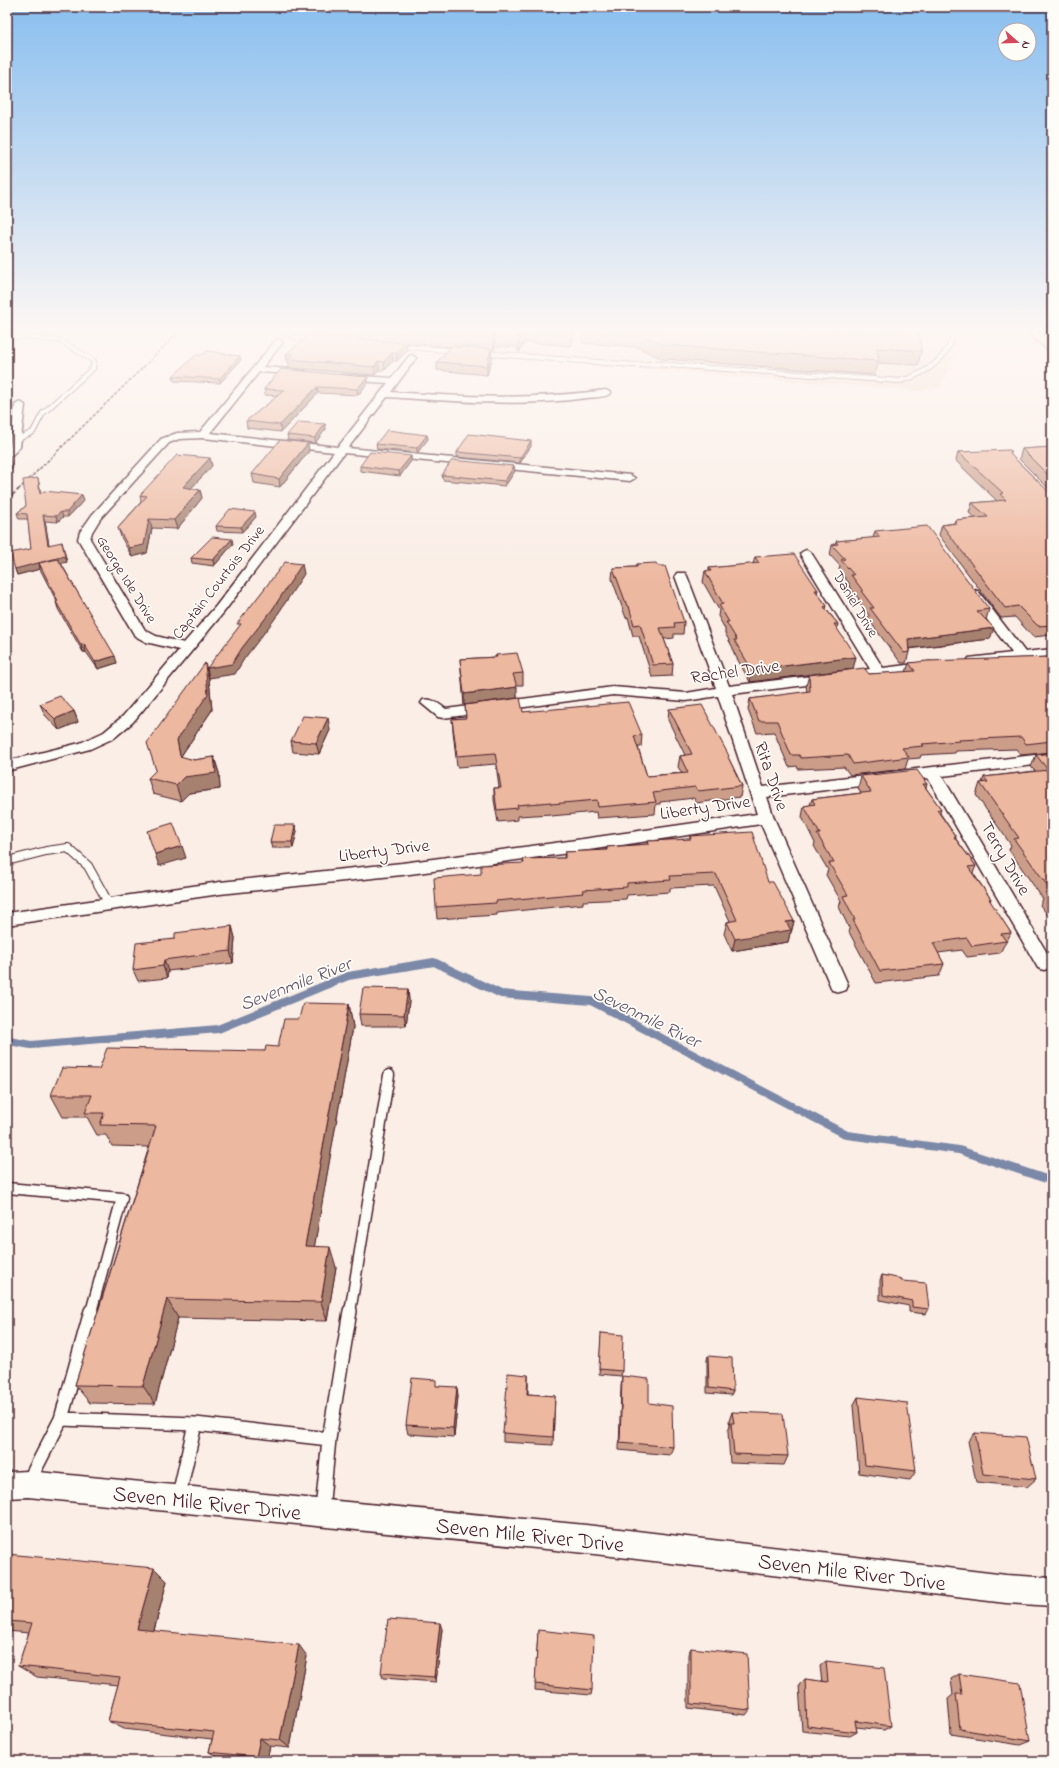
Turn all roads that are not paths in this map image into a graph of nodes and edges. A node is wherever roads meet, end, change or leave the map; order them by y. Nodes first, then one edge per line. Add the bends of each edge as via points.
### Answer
1 (18, 415) edge
2 (42, 415) edge
3 (220, 415) edge
4 (369, 415) edge
5 (202, 435) junction
6 (13, 444) edge
7 (341, 450) junction
8 (7, 454) edge
9 (630, 478) dead end
10 (806, 554) dead end
11 (681, 576) dead end
12 (968, 586) edge
13 (188, 648) junction
14 (1052, 653) edge
15 (1021, 656) junction
16 (957, 663) edge
17 (941, 664) edge
18 (878, 671) junction
19 (724, 691) junction
20 (428, 703) dead end
21 (1052, 758) edge
22 (7, 766) edge
23 (933, 773) junction
24 (757, 793) junction
25 (766, 818) junction
26 (7, 861) edge
27 (108, 904) junction
28 (7, 919) edge
29 (1044, 963) dead end
30 (839, 985) dead end
31 (389, 1075) dead end
32 (7, 1188) edge
33 (61, 1419) junction
34 (195, 1424) junction
35 (329, 1439) junction
36 (18, 1485) edge
37 (178, 1499) junction
38 (322, 1513) junction
39 (1052, 1592) edge

1 - 6 street
2 - 6 lane via 33,432
3 - 5 street
4 - 7 street, Captain Courtois Drive
5 - 7 street, George Ide Drive
5 - 13 street, George Ide Drive via 177,436 165,441 96,517 84,539 140,633 151,639
6 - 8 street via 12,450
7 - 9 street, George Ide Drive
7 - 13 street, Captain Courtois Drive
10 - 18 street, Daniel Drive
11 - 19 street, Rita Drive
12 - 15 street
13 - 22 street, Captain Courtois Drive via 128,719 109,735 84,746
14 - 15 street
15 - 16 street
17 - 18 street, Rachel Drive
18 - 19 street, Rachel Drive
19 - 20 street, Rachel Drive via 686,697 613,691 444,714
19 - 24 street, Rita Drive
21 - 23 street, Liberty Drive
23 - 24 street, Liberty Drive
23 - 29 street, Terry Drive
24 - 25 street, Rita Drive
25 - 27 street, Liberty Drive via 562,848 220,888
25 - 30 street, Rita Drive
26 - 27 lane via 46,850 68,848 88,866
27 - 28 street, Liberty Drive
31 - 35 lane
32 - 33 lane via 122,1198
33 - 34 lane
33 - 36 lane
34 - 35 lane
34 - 37 lane
35 - 38 lane
36 - 37 street, Seven Mile River Drive
37 - 38 street, Seven Mile River Drive
38 - 39 street, Seven Mile River Drive via 586,1539 1006,1589

